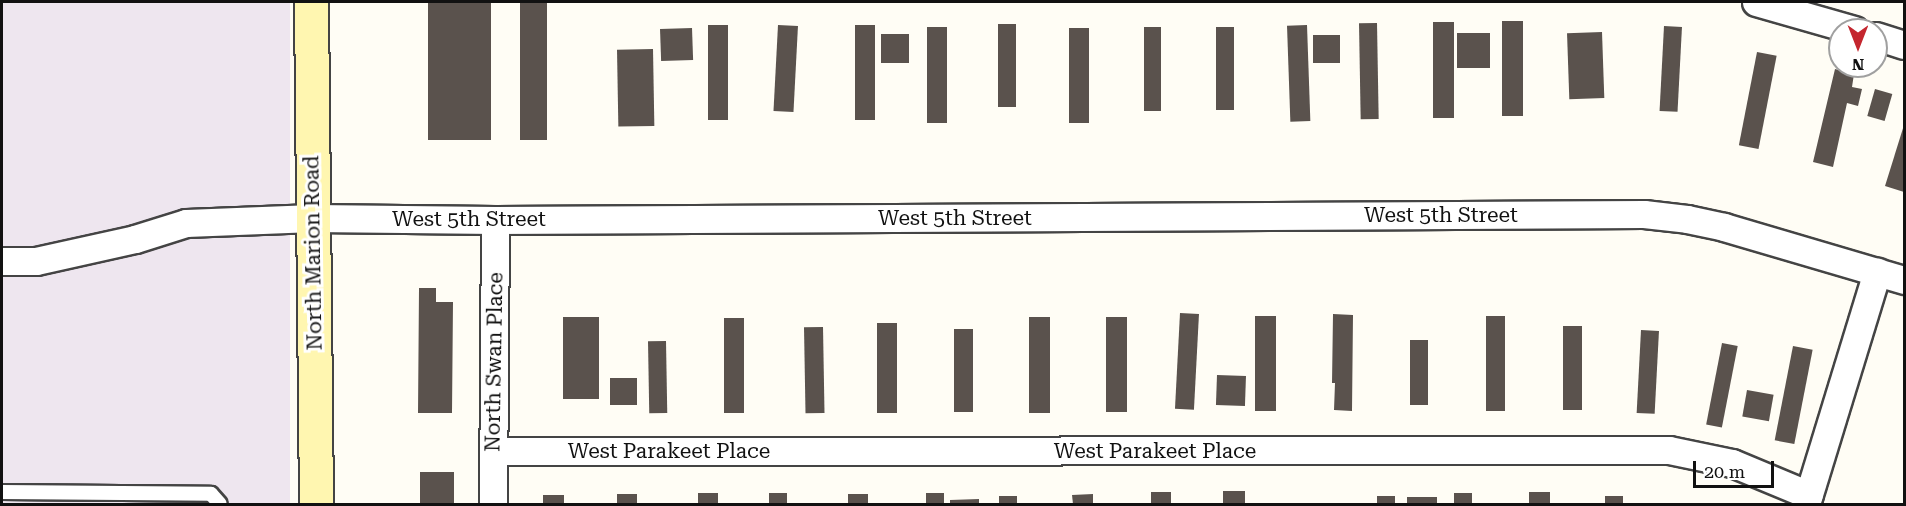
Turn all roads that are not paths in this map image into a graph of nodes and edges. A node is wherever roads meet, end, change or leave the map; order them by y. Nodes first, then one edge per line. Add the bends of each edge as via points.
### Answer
1 (311, 2) edge
2 (1756, 2) edge
3 (1828, 23) edge
4 (1888, 40) edge
5 (1905, 45) edge
6 (313, 218) junction
7 (495, 220) junction
8 (2, 261) edge
9 (1876, 272) junction
10 (1905, 280) edge
11 (493, 451) junction
12 (2, 492) edge
13 (1807, 500) edge
14 (220, 504) edge
15 (316, 504) edge
16 (494, 504) edge

1 - 6 main road, North Marion Road
2 - 3 street
4 - 5 street
6 - 7 street, West 5th Street
6 - 8 street, West 5th Street via 186,223 36,261
6 - 15 main road, North Marion Road
7 - 9 street, West 5th Street via 1644,214 1724,227
7 - 11 street, North Swan Place
9 - 10 street, West 5th Street
9 - 13 street
11 - 13 street, West Parakeet Place via 1669,450 1732,463
11 - 16 street, North Swan Place
12 - 14 lane via 211,494

